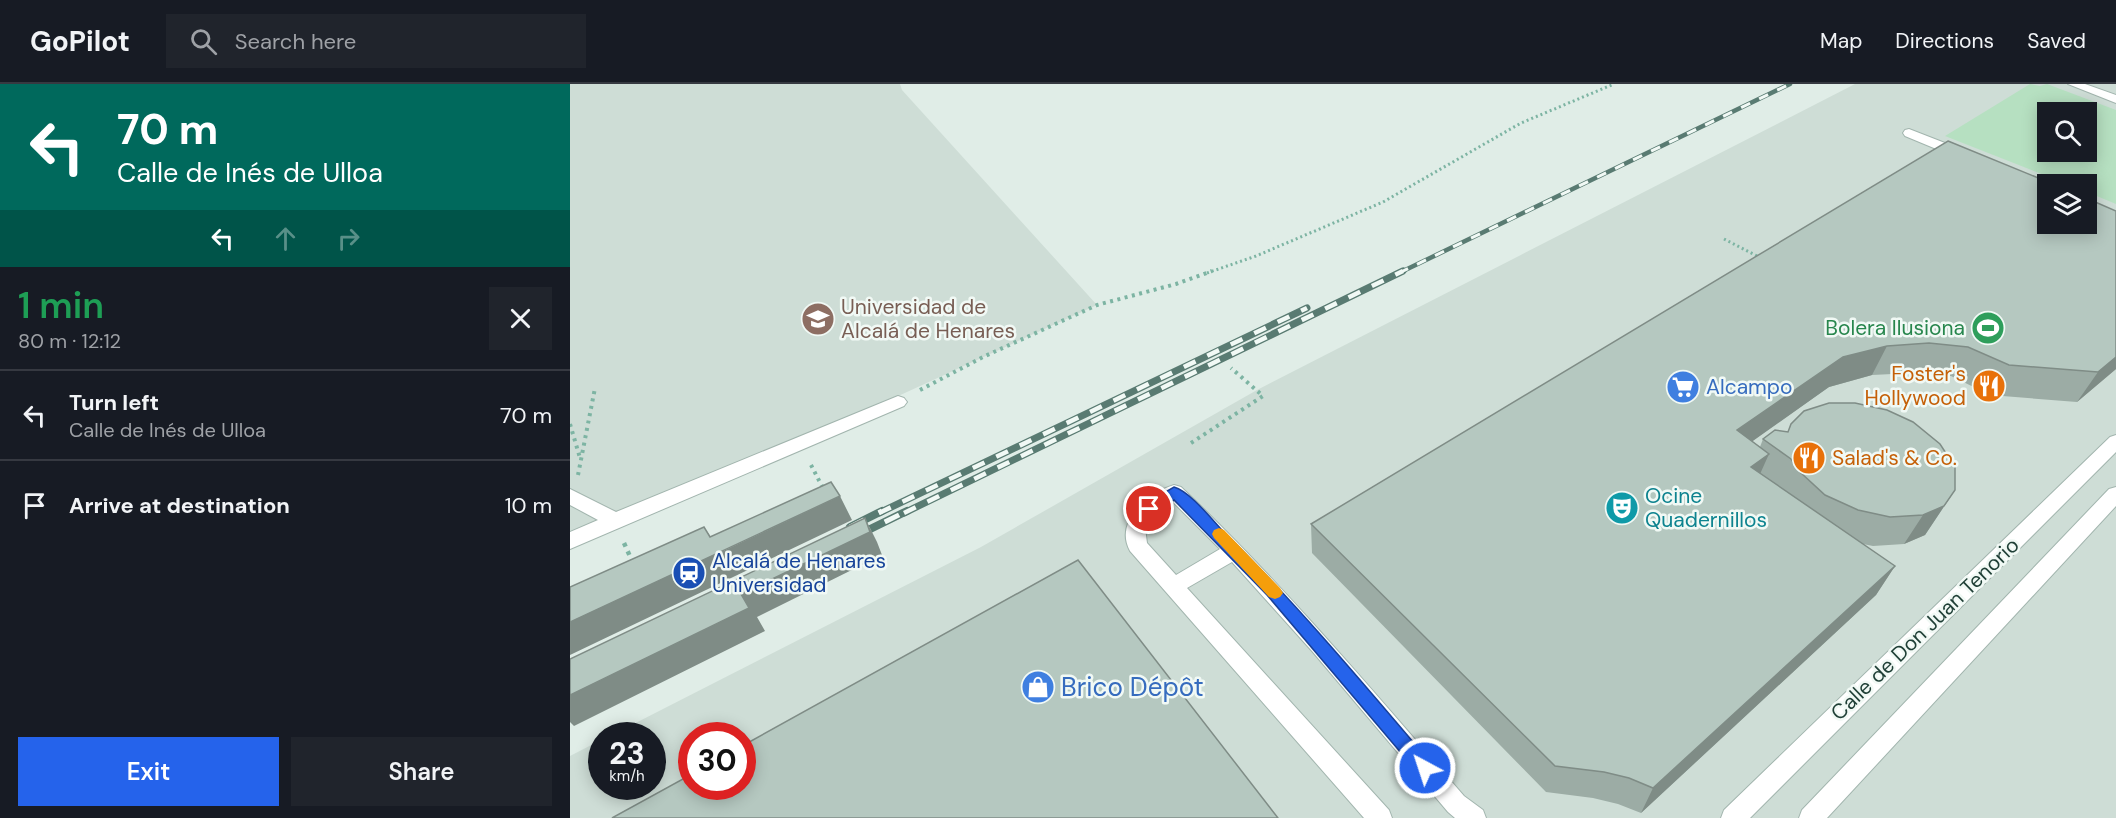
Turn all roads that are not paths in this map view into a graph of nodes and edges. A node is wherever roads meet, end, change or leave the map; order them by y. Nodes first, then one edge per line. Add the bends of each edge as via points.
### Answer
1 (2074, 84) edge
2 (2116, 99) edge
3 (1909, 133) dead end
4 (1975, 160) edge
5 (898, 402) road end
6 (2116, 441) edge
7 (2116, 494) edge
8 (572, 496) edge
9 (615, 520) junction
10 (570, 541) edge
11 (1235, 550) junction
12 (1173, 587) junction
13 (1380, 818) edge
14 (1474, 818) edge
15 (1733, 818) edge
16 (1811, 818) edge

1 - 2 street
3 - 4 street
5 - 9 street
6 - 15 street, Calle de Don Juan Tenorio
7 - 16 street, Calle de Don Juan Tenorio
8 - 9 street
9 - 10 street
11 - 12 street
11 - 12 street via 1174,492 1149,509 1135,526 1137,546
11 - 14 street via 1456,804
12 - 13 street

